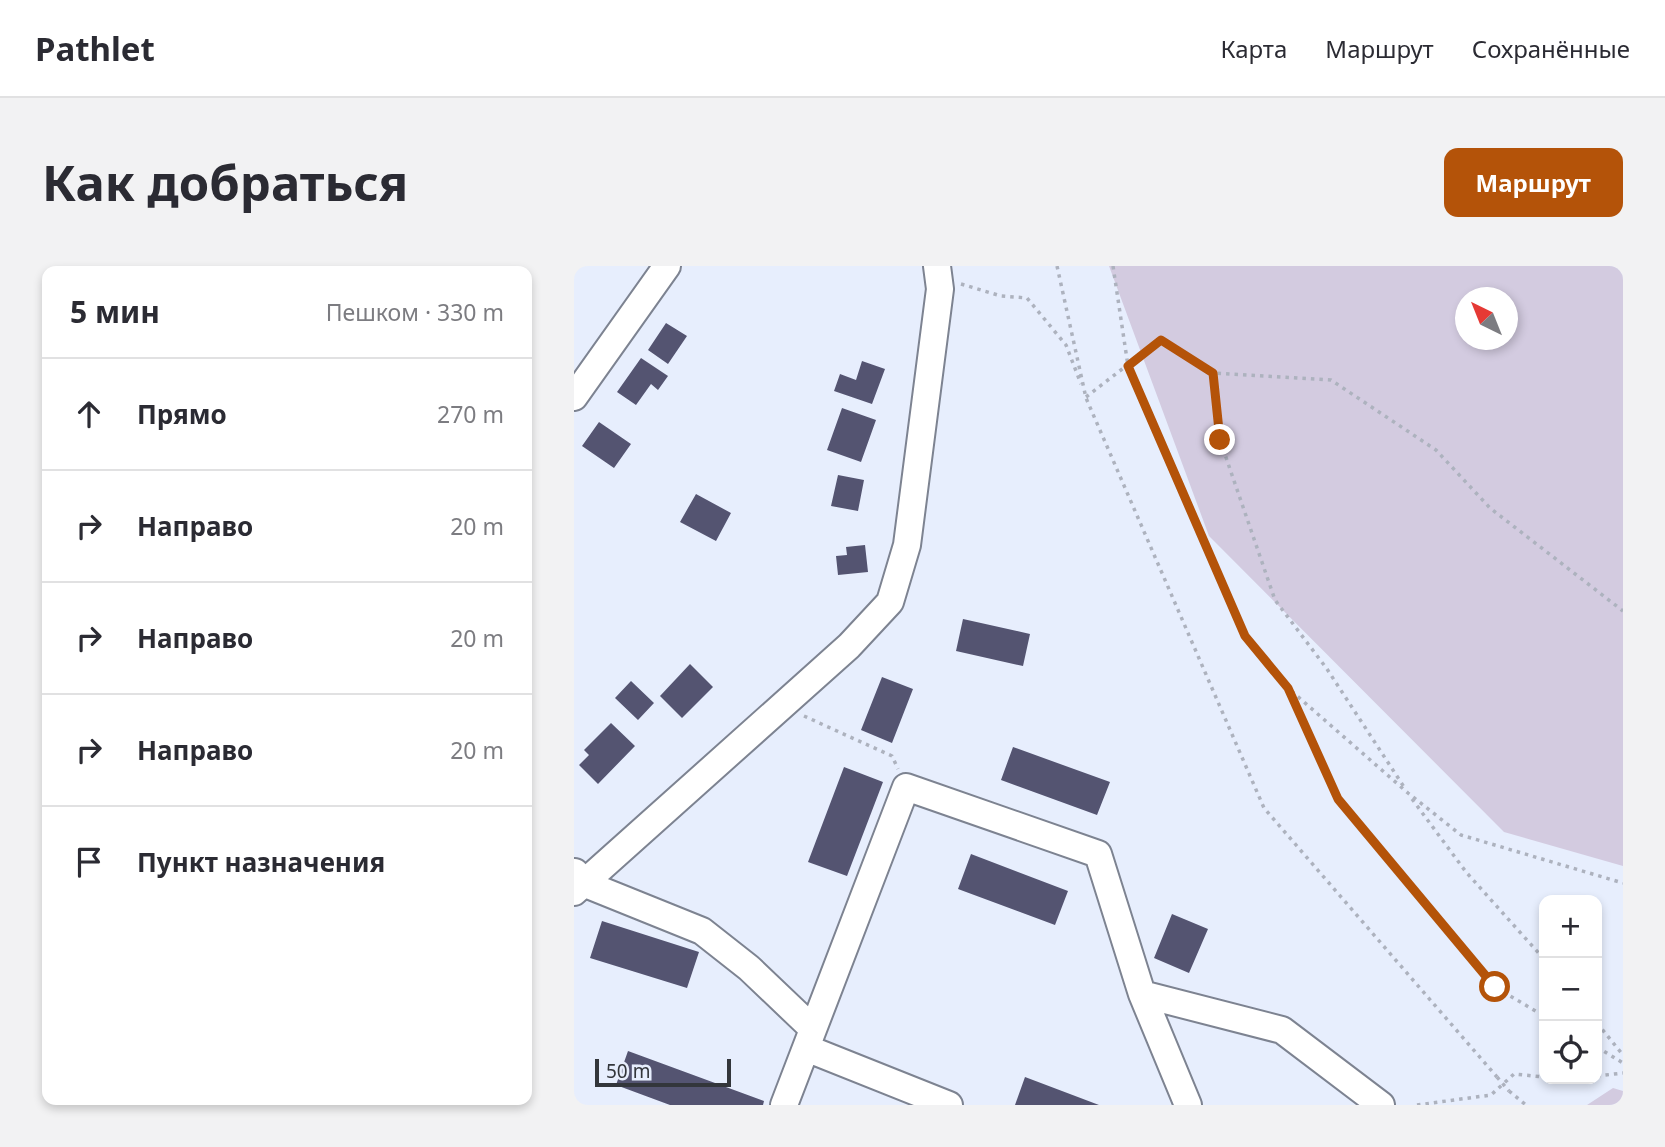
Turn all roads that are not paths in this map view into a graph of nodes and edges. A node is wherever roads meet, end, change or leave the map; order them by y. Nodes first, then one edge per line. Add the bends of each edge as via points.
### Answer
1 (667, 266) edge
2 (938, 277) edge
3 (574, 397) edge
4 (577, 882) edge
5 (1142, 993) junction
6 (809, 1038) junction
7 (784, 1105) edge
8 (949, 1105) edge
9 (1188, 1105) edge
10 (1381, 1105) edge

1 - 3 street
2 - 4 street via 907,545 890,602 849,646
4 - 6 street via 702,931 749,968
5 - 6 street via 1097,854 906,787
5 - 9 street
5 - 10 street via 1282,1030
6 - 7 street
6 - 8 street

